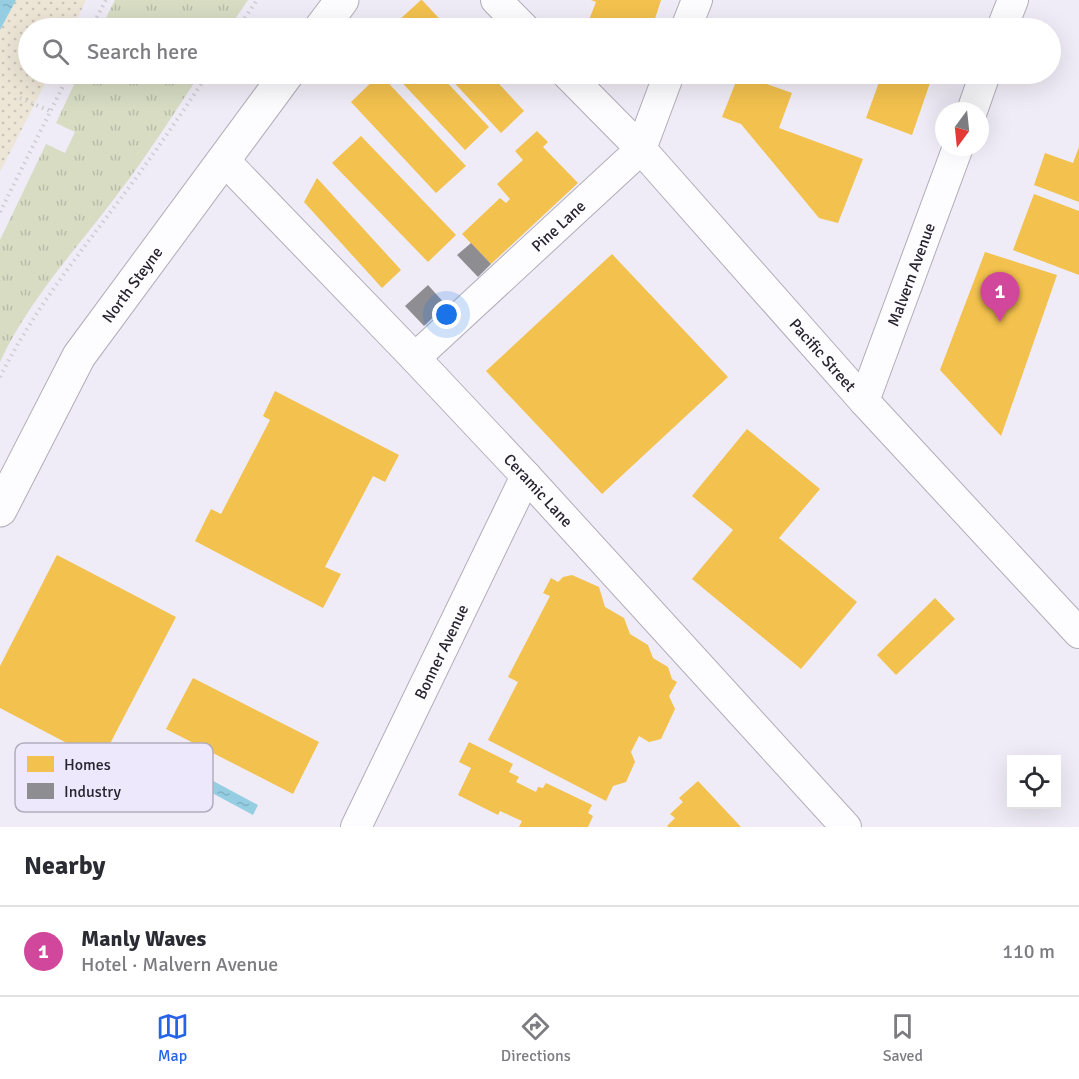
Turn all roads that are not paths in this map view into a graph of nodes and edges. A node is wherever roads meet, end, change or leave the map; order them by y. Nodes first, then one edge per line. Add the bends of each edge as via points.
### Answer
1 (342, 0) edge
2 (496, 0) edge
3 (697, 0) edge
4 (1013, 0) edge
5 (328, 18) edge
6 (514, 18) edge
7 (690, 18) edge
8 (1006, 18) edge
9 (280, 84) edge
10 (577, 84) edge
11 (665, 84) edge
12 (982, 84) edge
13 (975, 102) edge
14 (641, 149) junction
15 (955, 156) edge
16 (224, 160) junction
17 (416, 358) junction
18 (864, 401) junction
19 (526, 476) junction
20 (0, 510) edge
21 (1079, 633) edge
22 (356, 827) edge
23 (846, 827) edge

1 - 5 main road
2 - 6 street
3 - 7 street
4 - 8 street
9 - 16 main road, North Steyne
10 - 14 street, Pacific Street
11 - 14 street, Pine Lane
12 - 13 street
14 - 17 street, Pine Lane
14 - 18 street, Pacific Street
15 - 18 street, Malvern Avenue
16 - 17 street, Ceramic Lane
16 - 20 main road, North Steyne via 80,356
17 - 19 street, Ceramic Lane
18 - 21 street, Pacific Street
19 - 22 street, Bonner Avenue
19 - 23 street, Ceramic Lane

